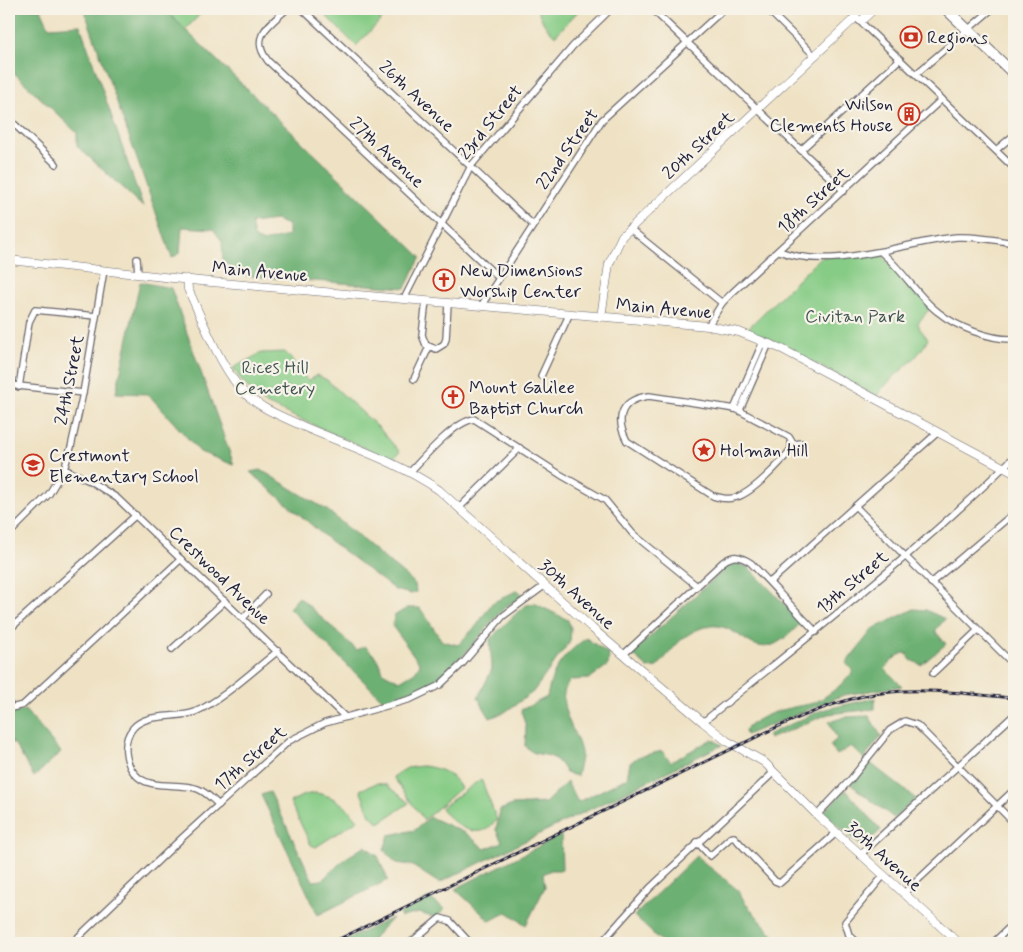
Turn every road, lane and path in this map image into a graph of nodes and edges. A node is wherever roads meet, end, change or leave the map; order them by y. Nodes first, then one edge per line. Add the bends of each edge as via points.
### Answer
1 (286, 9) edge
2 (302, 9) edge
3 (611, 9) edge
4 (652, 9) edge
5 (724, 9) edge
6 (767, 9) edge
7 (847, 9) edge
8 (874, 9) edge
9 (946, 9) edge
10 (992, 9) edge
11 (859, 19) junction
12 (967, 28) junction
13 (688, 42) junction
14 (815, 56) junction
15 (900, 59) junction
16 (916, 74) junction
17 (1014, 74) edge
18 (942, 99) junction
19 (758, 110) junction
20 (9, 119) edge
21 (1014, 135) edge
22 (801, 150) junction
23 (996, 150) junction
24 (56, 164) dead end
25 (470, 166) junction
26 (1014, 168) edge
27 (844, 192) junction
28 (442, 225) junction
29 (534, 225) junction
30 (630, 228) junction
31 (1014, 243) edge
32 (779, 251) junction
33 (882, 253) junction
34 (137, 259) dead end
35 (9, 260) edge
36 (104, 270) junction
37 (138, 274) junction
38 (499, 278) junction
39 (187, 279) junction
40 (404, 300) junction
41 (426, 301) junction
42 (722, 303) junction
43 (448, 304) junction
44 (481, 306) junction
45 (569, 315) junction
46 (96, 316) junction
47 (601, 317) junction
48 (708, 326) junction
49 (1014, 339) edge
50 (767, 343) junction
51 (429, 347) junction
52 (541, 376) dead end
53 (414, 379) dead end
54 (9, 385) edge
55 (19, 387) junction
56 (83, 393) junction
57 (737, 409) junction
58 (937, 433) junction
59 (801, 443) dead end
60 (791, 444) junction
61 (520, 448) junction
62 (1014, 457) edge
63 (1004, 467) junction
64 (64, 469) junction
65 (411, 471) junction
66 (1014, 473) edge
67 (855, 506) junction
68 (460, 508) junction
69 (1014, 513) edge
70 (136, 515) junction
71 (9, 534) edge
72 (906, 556) junction
73 (181, 559) junction
74 (770, 582) junction
75 (931, 583) junction
76 (544, 586) junction
77 (697, 586) junction
78 (266, 594) dead end
79 (225, 601) junction
80 (243, 618) junction
81 (12, 627) dead end
82 (978, 630) junction
83 (816, 632) junction
84 (172, 649) dead end
85 (278, 651) junction
86 (623, 655) junction
87 (1014, 665) edge
88 (933, 673) dead end
89 (9, 704) edge
90 (1014, 715) edge
91 (345, 717) junction
92 (703, 722) junction
93 (958, 765) junction
94 (774, 772) junction
95 (1014, 790) edge
96 (219, 805) junction
97 (998, 806) junction
98 (817, 815) junction
99 (1014, 823) edge
100 (836, 832) junction
101 (697, 842) junction
102 (860, 855) junction
103 (884, 875) junction
104 (904, 893) junction
105 (1014, 924) edge
106 (72, 943) edge
107 (410, 943) edge
108 (470, 943) edge
109 (601, 943) edge
110 (858, 943) edge
111 (959, 943) edge
112 (993, 943) edge

1 - 28 street, 27th Avenue via 267,27 259,44 268,61
2 - 25 street, 26th Avenue
3 - 25 street, 23rd Street via 572,46
4 - 13 street
5 - 13 street, 22nd Street
6 - 14 street
7 - 11 street
8 - 11 street, 20th Street
9 - 12 highway
10 - 12 street
11 - 14 street, 20th Street
11 - 15 street
12 - 16 street
12 - 17 highway
13 - 19 street
13 - 29 street, 22nd Street via 602,120
14 - 19 street, 20th Street
15 - 16 street
15 - 22 street
16 - 18 street
18 - 23 street
18 - 27 street, 18th Street
19 - 22 street
19 - 30 street, 20th Street
20 - 24 street
21 - 23 street
22 - 27 street
23 - 26 street
25 - 28 street, 23rd Street
25 - 29 street, 26th Avenue
27 - 32 street, 18th Street
28 - 38 street, 27th Avenue
28 - 40 street, 23rd Street
29 - 38 street, 22nd Street
30 - 42 street
30 - 47 street, 20th Street via 616,246 609,264
31 - 33 street via 958,237
32 - 33 street via 804,257
32 - 42 street, 18th Street
33 - 49 street via 938,312 974,331
34 - 37 street
35 - 36 street, Main Avenue
36 - 37 street, Main Avenue
36 - 46 street, 24th Street
37 - 39 street, Main Avenue
38 - 44 street, 22nd Street
39 - 40 street, Main Avenue
39 - 65 street, 30th Avenue via 188,289 222,359 248,396 278,414
40 - 41 street, Main Avenue
41 - 43 street, Main Avenue
41 - 51 street via 422,335
42 - 48 street, 18th Street
43 - 44 street, Main Avenue
43 - 51 street via 444,344 436,349
44 - 45 street, Main Avenue
45 - 47 street, Main Avenue
45 - 52 street
46 - 55 street via 35,310 29,322
46 - 56 street, 24th Street
47 - 48 street, Main Avenue
48 - 50 street, Main Avenue via 738,332
50 - 57 street via 761,346
50 - 58 street, Main Avenue
51 - 53 street
54 - 55 street
55 - 56 street
56 - 64 street, 24th Street
57 - 60 street via 789,437
57 - 60 street via 649,396 636,397 620,416 621,429 627,441 637,448 713,496 724,499 737,498 748,491 782,460
58 - 63 street, Main Avenue
58 - 67 street
59 - 60 street
61 - 65 street via 474,418 467,420
61 - 68 street
61 - 77 street via 605,500 633,534
62 - 63 street, 13th Street
63 - 66 street, Main Avenue
63 - 72 street, 13th Street
64 - 70 street, Crestwood Avenue via 118,498
64 - 71 street, 24th Street via 49,494
65 - 68 street, 30th Avenue
67 - 72 street
67 - 74 street
68 - 76 street, 30th Avenue
69 - 75 street
70 - 73 street, Crestwood Avenue
70 - 81 street
72 - 75 street
72 - 83 street, 13th Street
73 - 79 street, Crestwood Avenue
73 - 89 street via 23,705 11,708
74 - 77 street via 751,563 735,556 723,562
74 - 83 street
75 - 82 street
76 - 86 street, 30th Avenue
76 - 91 street, 17th Street via 503,616 440,685 411,699
77 - 86 street
78 - 80 street
79 - 80 street, Crestwood Avenue
79 - 84 street
80 - 85 street, Crestwood Avenue
82 - 87 street
82 - 88 street
83 - 92 street, 13th Street
85 - 91 street, Crestwood Avenue
85 - 96 street via 204,708 178,717 153,718 143,722 133,728 128,740 126,758 131,770 140,778 152,783 196,788
86 - 92 street, 30th Avenue
90 - 93 street
91 - 96 street, 17th Street via 295,737
92 - 94 street, 30th Avenue via 727,741 755,755
93 - 97 street
93 - 98 street via 917,724 905,721 890,730
93 - 102 street
94 - 98 street, 30th Avenue
94 - 101 street
95 - 97 street
96 - 106 street, 17th Street
97 - 99 street
97 - 104 street
98 - 100 street, 30th Avenue
100 - 101 street via 780,883 734,837 710,856
100 - 102 street, 30th Avenue
101 - 109 street
102 - 103 street, 30th Avenue
103 - 104 street, 30th Avenue
103 - 110 street via 844,922
104 - 111 street, 30th Avenue
105 - 112 street
107 - 108 street via 440,918 450,921

